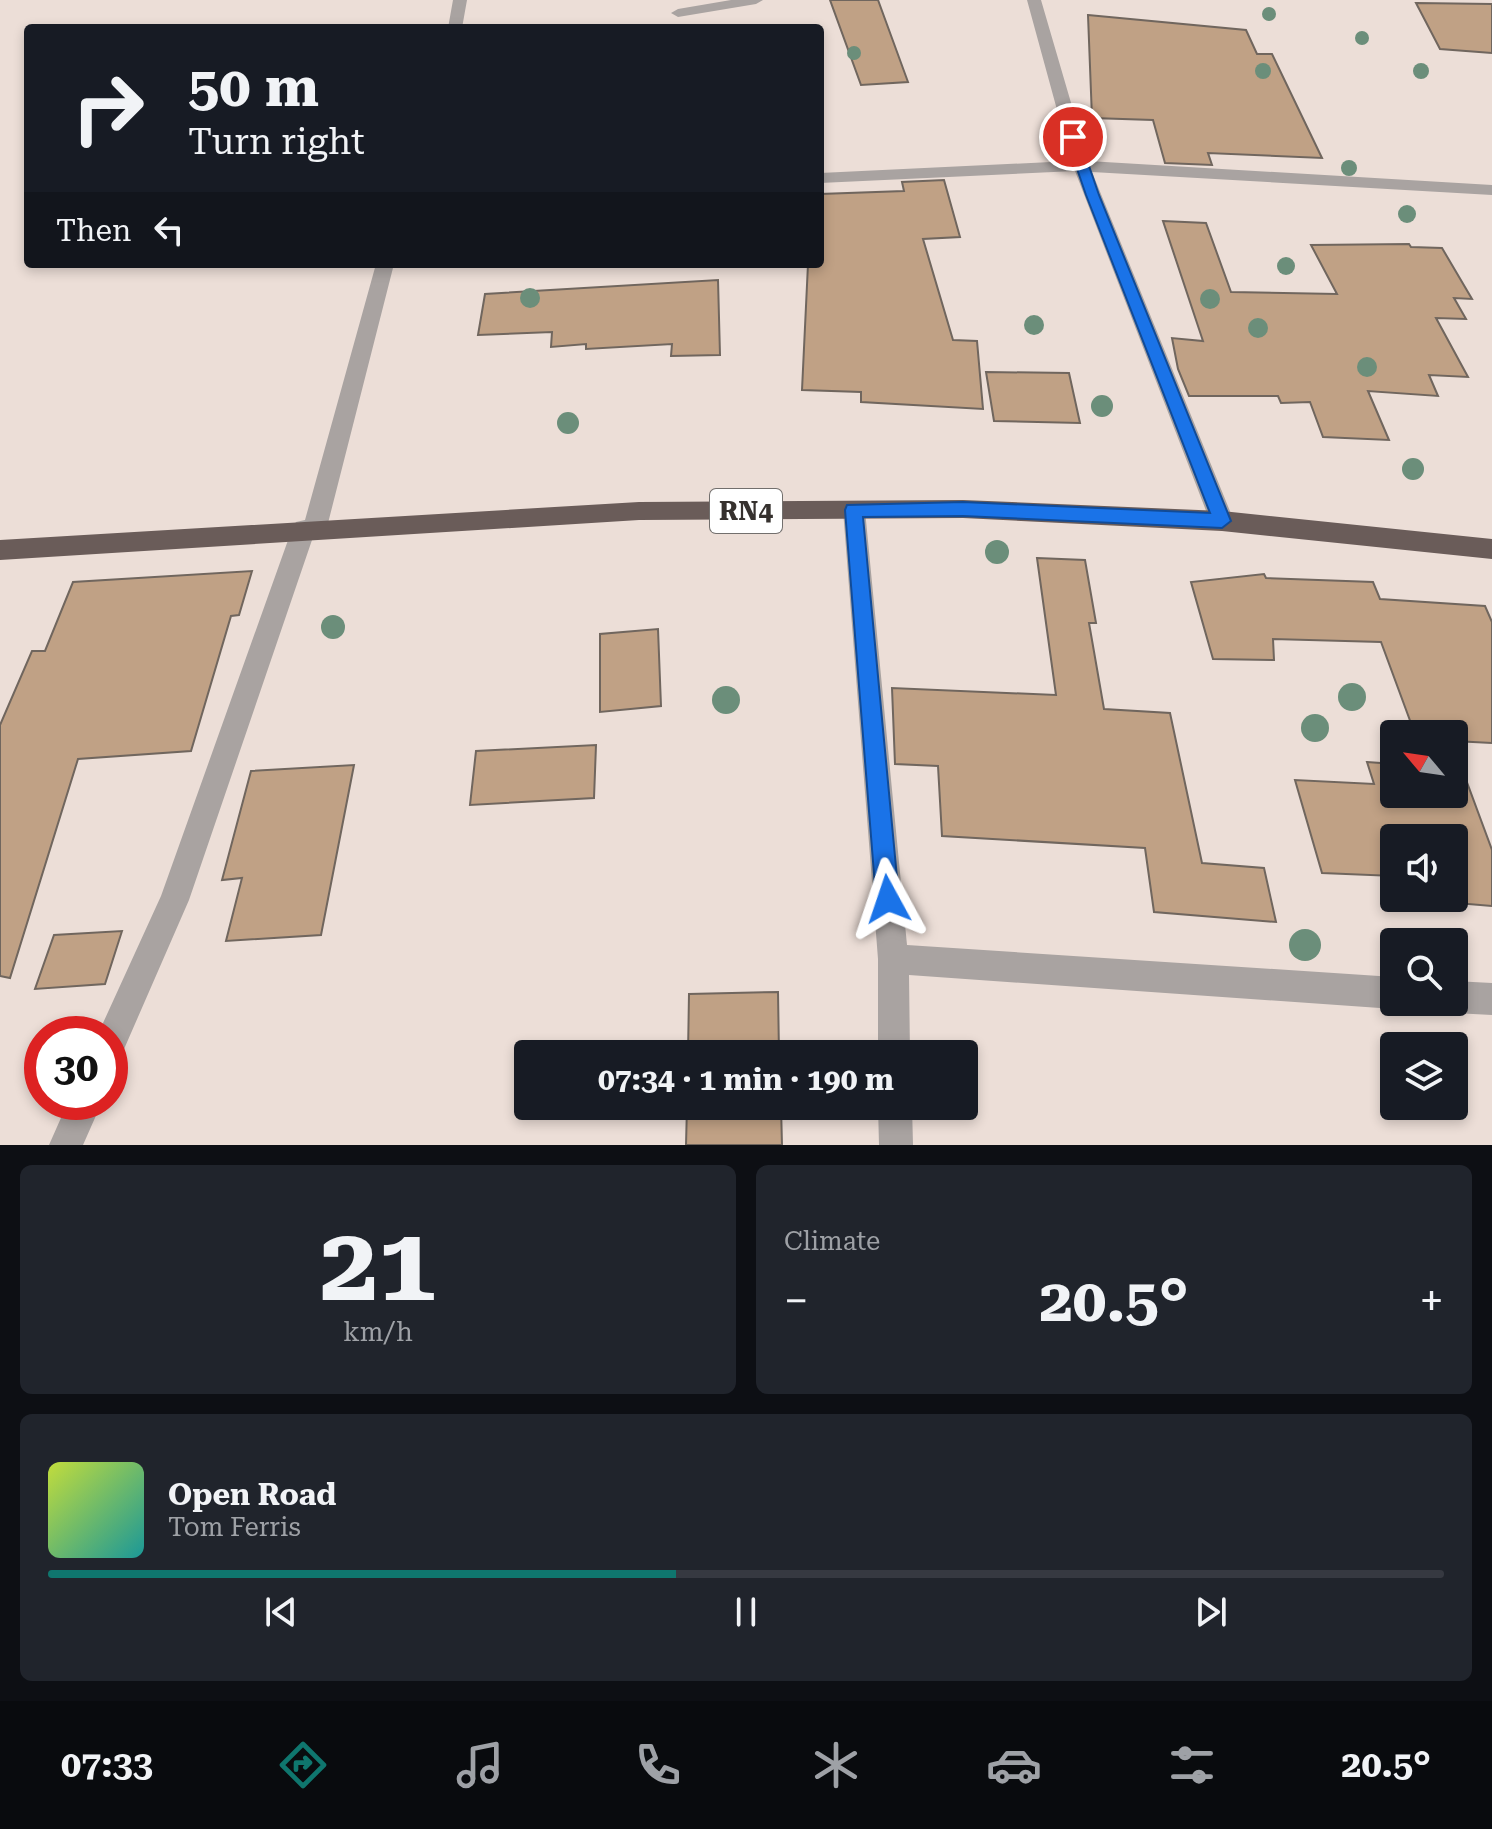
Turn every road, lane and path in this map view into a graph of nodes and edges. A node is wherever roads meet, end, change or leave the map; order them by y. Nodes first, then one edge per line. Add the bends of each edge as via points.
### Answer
1 (460, 0) edge
2 (756, 0) edge
3 (1034, 0) edge
4 (678, 13) dead end
5 (456, 24) edge
6 (1081, 166) junction
7 (824, 178) edge
8 (1492, 190) edge
9 (384, 268) edge
10 (854, 510) junction
11 (1222, 521) junction
12 (309, 530) junction
13 (1492, 549) edge
14 (0, 550) edge
15 (893, 959) junction
16 (1380, 992) edge
17 (1468, 998) edge
18 (1492, 999) edge
19 (123, 1016) edge
20 (894, 1040) edge
21 (77, 1120) edge
22 (895, 1120) edge
23 (66, 1145) edge
24 (896, 1145) edge

1 - 5 street
2 - 4 street
3 - 6 street
6 - 7 street
6 - 8 street
6 - 11 street
9 - 12 street
10 - 11 highway, RN4 via 963,509
10 - 12 highway, RN4 via 639,511
10 - 15 street
11 - 13 highway, RN4
12 - 14 highway, RN4
12 - 19 street via 174,900
15 - 16 street
15 - 20 street
17 - 18 street
21 - 23 street
22 - 24 street

